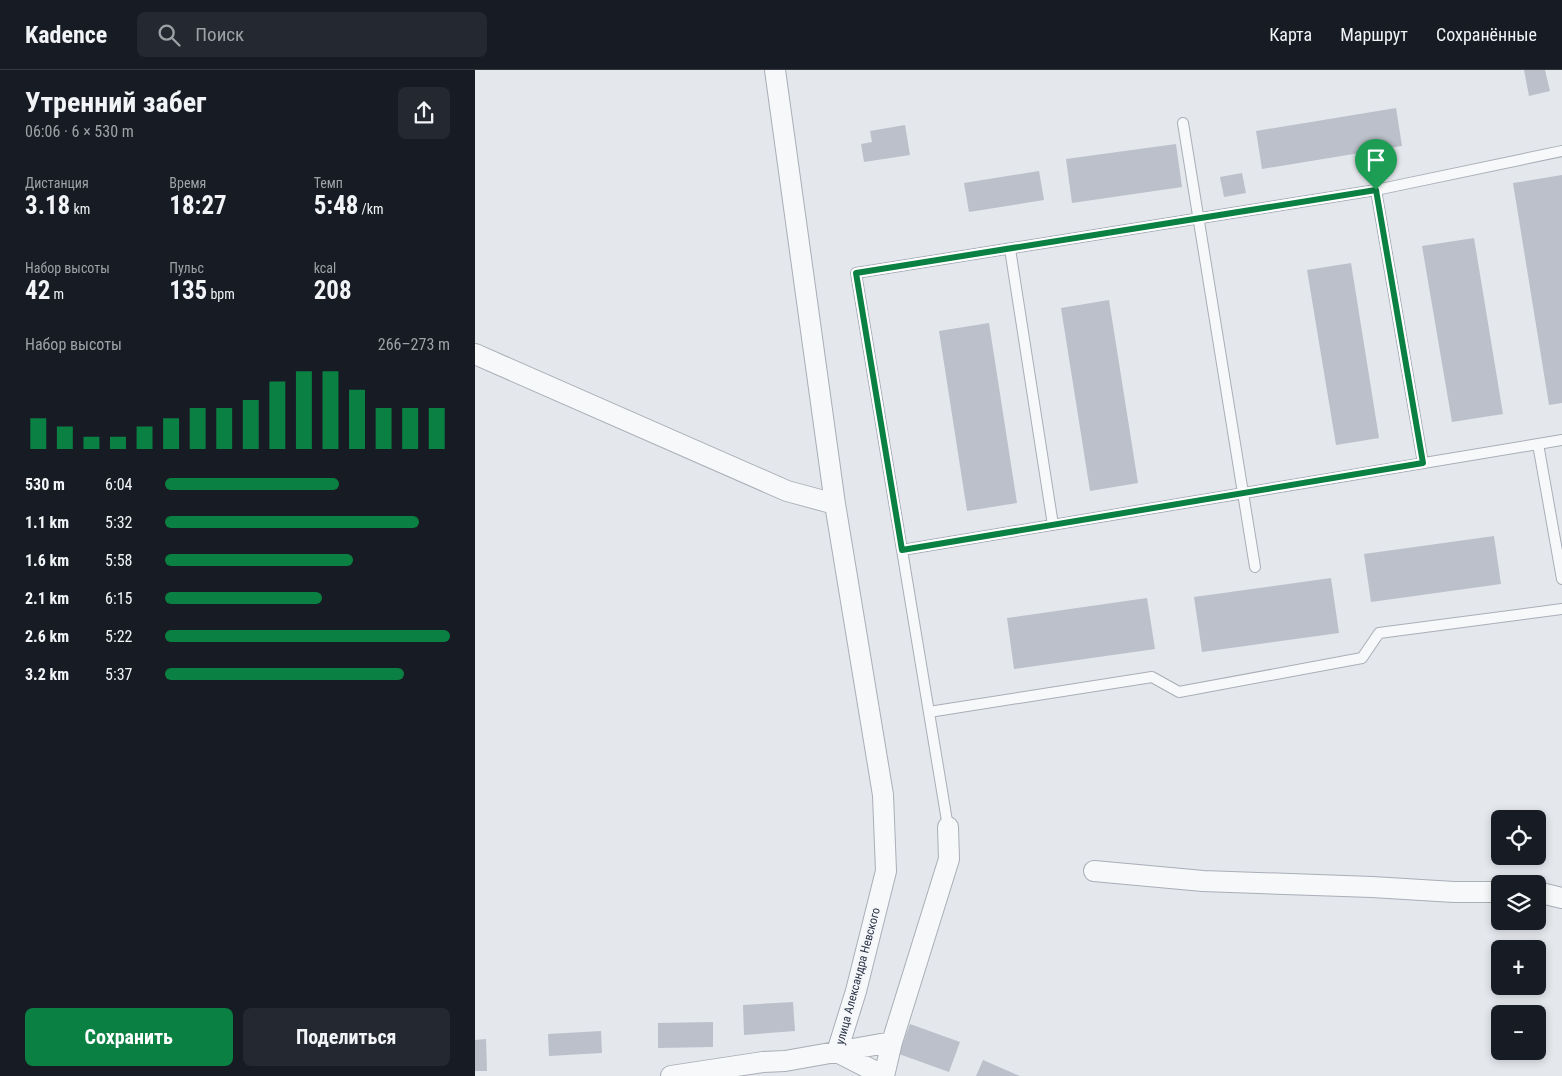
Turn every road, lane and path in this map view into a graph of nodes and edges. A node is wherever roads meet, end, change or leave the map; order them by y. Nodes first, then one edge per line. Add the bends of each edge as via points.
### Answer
1 (775, 70) edge
2 (1183, 124) dead end
3 (1562, 151) edge
4 (1376, 190) junction
5 (1198, 218) junction
6 (1010, 249) junction
7 (475, 354) edge
8 (1562, 440) edge
9 (1538, 444) junction
10 (1423, 463) junction
11 (1243, 493) junction
12 (835, 504) junction
13 (1053, 525) junction
14 (902, 550) junction
15 (1255, 567) dead end
16 (1562, 579) edge
17 (1562, 609) edge
18 (929, 712) junction
19 (948, 827) joint
20 (1094, 871) dead end
21 (1491, 892) edge
22 (1546, 894) edge
23 (1562, 898) edge
24 (892, 1042) junction
25 (837, 1052) junction
26 (758, 1069) edge
27 (671, 1076) edge
28 (884, 1076) edge

1 - 12 street, улица Александра Невского
2 - 5 lane
3 - 4 lane
4 - 5 lane
4 - 10 lane
5 - 6 lane
5 - 11 lane
6 - 13 lane
6 - 14 lane via 856,273
7 - 12 street via 787,491
8 - 9 lane
9 - 10 lane
9 - 16 lane
10 - 11 lane
11 - 13 lane
11 - 15 lane
12 - 25 street, улица Александра Невского via 883,795 886,848 886,871
13 - 14 lane
14 - 18 lane
17 - 18 lane via 1379,633 1362,658 1179,692 1152,677
18 - 19 lane
19 - 24 street, улица Александра Невского via 949,859
20 - 21 street via 1203,881
22 - 23 street
24 - 25 street
24 - 28 street, улица Александра Невского
25 - 26 street via 785,1060
25 - 28 street, улица Александра Невского
26 - 27 street

